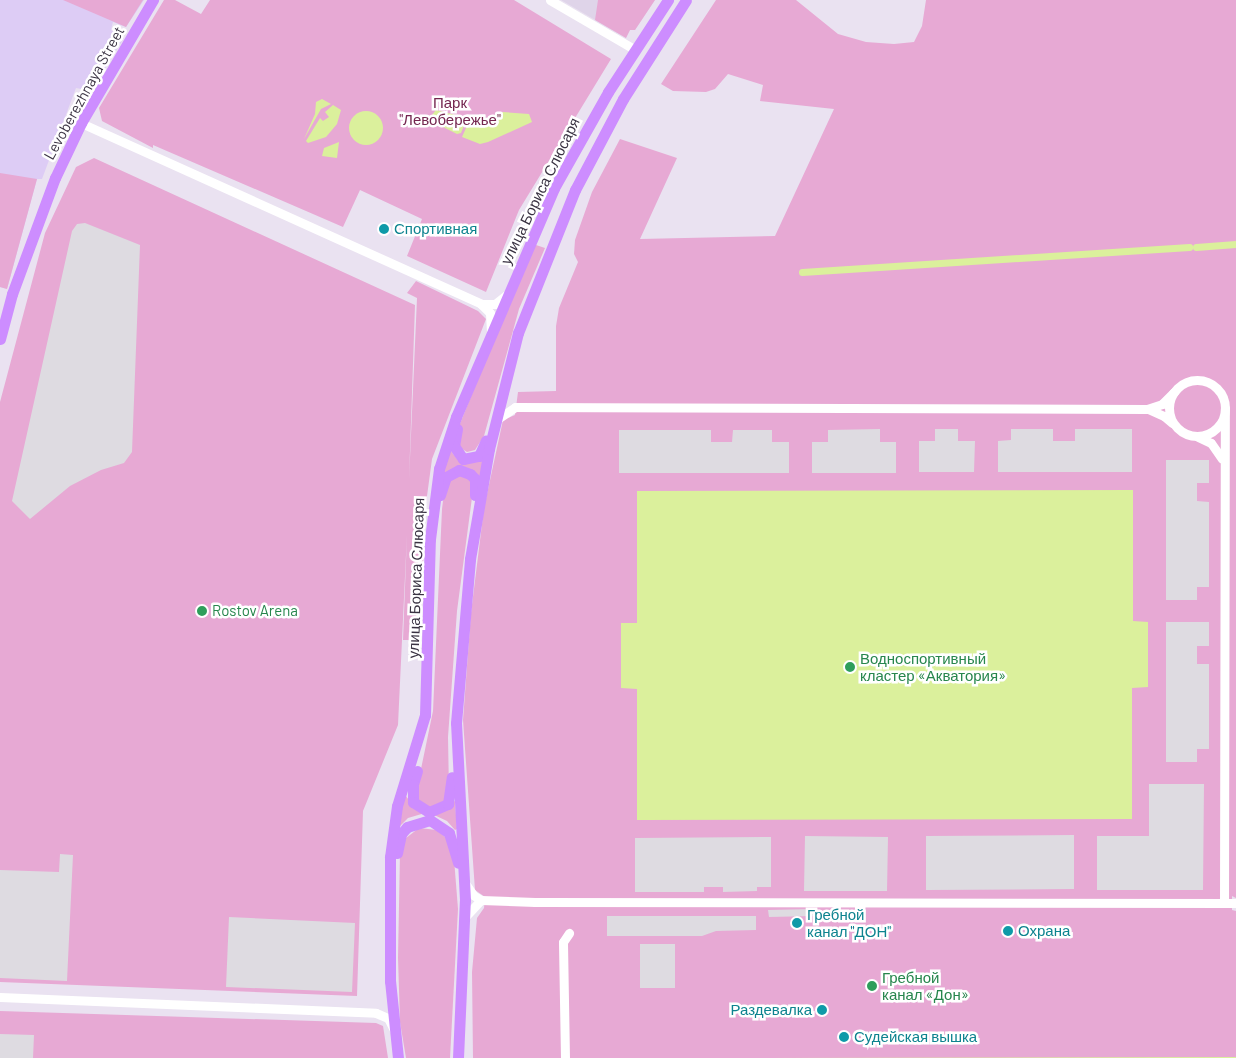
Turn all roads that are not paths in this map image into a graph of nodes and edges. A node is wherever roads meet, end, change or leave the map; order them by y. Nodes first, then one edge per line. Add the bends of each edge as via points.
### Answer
1 (154, 0) edge
2 (550, 0) edge
3 (668, 0) edge
4 (686, 0) edge
5 (634, 49) junction
6 (81, 123) junction
7 (506, 295) junction
8 (481, 304) junction
9 (489, 338) junction
10 (0, 339) edge
11 (503, 389) junction
12 (1174, 392) junction
13 (465, 397) junction
14 (515, 408) junction
15 (1225, 408) junction
16 (1147, 409) junction
17 (497, 416) junction
18 (1174, 425) junction
19 (1194, 436) junction
20 (1224, 464) junction
21 (474, 531) junction
22 (430, 539) junction
23 (425, 715) junction
24 (456, 723) junction
25 (465, 882) junction
26 (465, 900) junction
27 (481, 900) junction
28 (1224, 903) junction
29 (1236, 903) edge
30 (391, 905) junction
31 (465, 917) junction
32 (569, 932) dead end
33 (0, 997) edge
34 (459, 1019) junction
35 (393, 1025) junction
36 (398, 1058) edge
37 (404, 1058) edge
38 (453, 1058) edge
39 (458, 1058) edge
40 (565, 1058) edge

1 - 6 main road, Levoberezhnaya Street
2 - 5 street
3 - 5 main road, улица Бориса Слюсаря
4 - 11 main road, улица Бориса Слюсаря via 623,99 576,190 518,333
5 - 7 main road, улица Бориса Слюсаря via 530,239
6 - 8 street
6 - 10 main road, Levoberezhnaya Street via 34,230
7 - 8 street via 494,304
7 - 9 main road, улица Бориса Слюсаря
8 - 9 street via 492,319
9 - 13 main road, улица Бориса Слюсаря
11 - 14 street
11 - 17 main road, улица Бориса Слюсаря
12 - 15 street via 1190,381 1210,383 1218,389
12 - 16 street via 1162,404
12 - 18 street via 1169,409
13 - 17 main road via 466,404 454,440 456,452 463,459 474,459 482,451 492,417
13 - 22 main road, улица Бориса Слюсаря via 439,468
14 - 16 street
14 - 17 street
15 - 19 street via 1216,429
15 - 20 street
16 - 18 street via 1164,416
17 - 21 main road, улица Бориса Слюсаря
18 - 19 street
19 - 20 street via 1211,443
20 - 28 street
21 - 22 main road via 471,524 474,479 464,471 454,471 443,483 437,533
21 - 24 main road, улица Бориса Слюсаря
22 - 23 main road, улица Бориса Слюсаря
23 - 24 main road via 423,747 412,796 423,811 436,812 451,798 451,752
23 - 30 main road, улица Бориса Слюсаря via 394,822
24 - 25 main road, улица Бориса Слюсаря
25 - 26 main road, улица Бориса Слюсаря
25 - 27 street via 473,895
26 - 30 main road via 461,897 457,854 449,833 438,822 422,820 407,827 398,843 395,900
26 - 31 main road, улица Бориса Слюсаря
27 - 28 street via 602,904
27 - 31 street
28 - 29 street
30 - 35 main road, улица Бориса Слюсаря
31 - 34 main road, улица Бориса Слюсаря
32 - 40 street via 563,942
33 - 35 street via 376,1013 388,1018
34 - 38 main road via 454,1027
34 - 39 main road, улица Бориса Слюсаря
35 - 36 main road, улица Бориса Слюсаря
35 - 37 main road via 398,1023

